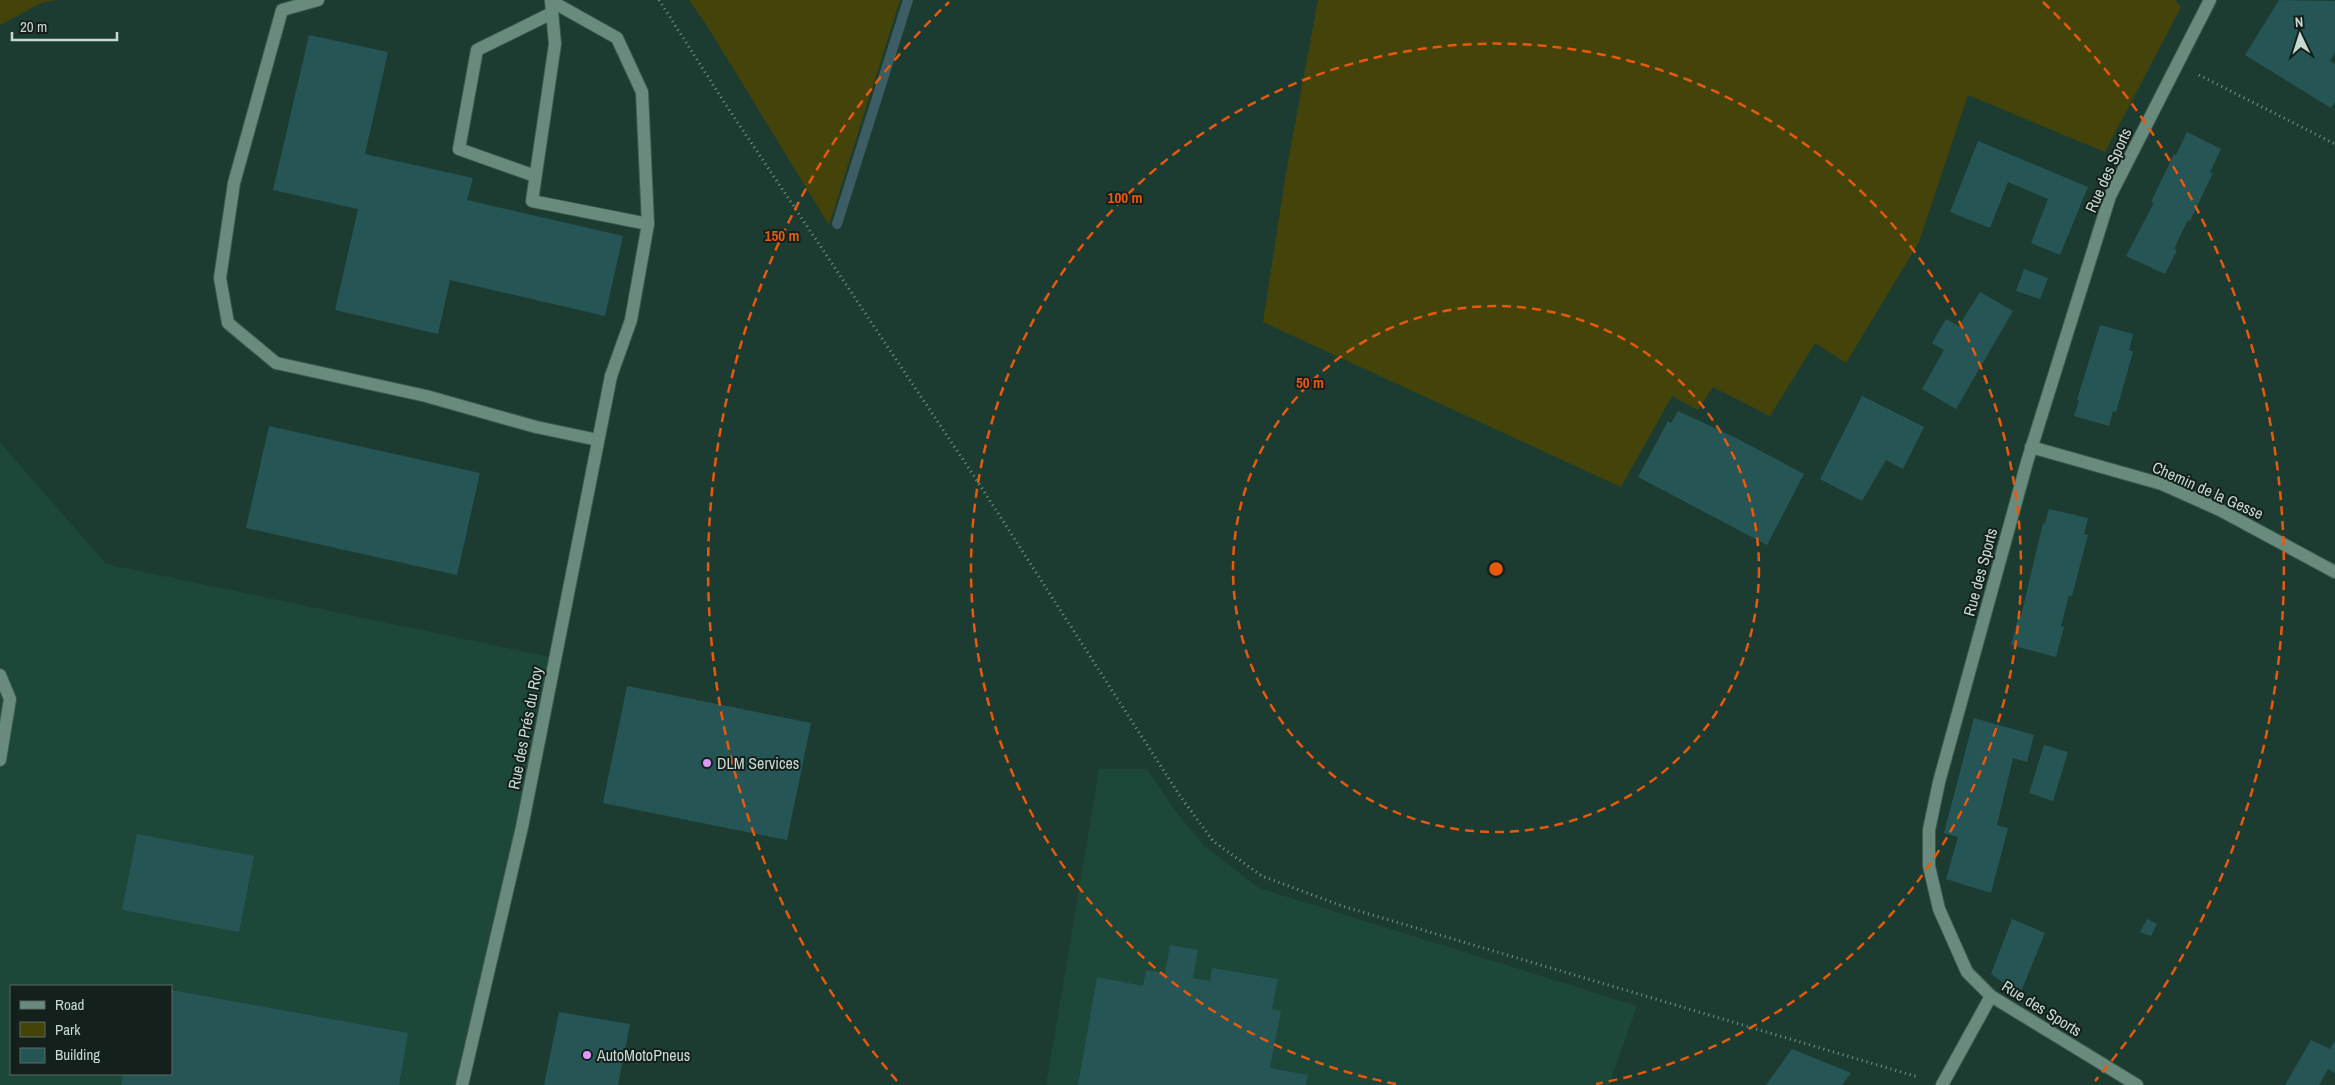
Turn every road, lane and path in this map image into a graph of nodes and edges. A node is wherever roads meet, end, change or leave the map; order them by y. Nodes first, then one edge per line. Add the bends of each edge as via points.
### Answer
1 (318, 0) edge
2 (659, 0) edge
3 (2210, 0) edge
4 (551, 4) edge
5 (2176, 63) junction
6 (2335, 144) edge
7 (535, 176) junction
8 (648, 224) junction
9 (598, 440) junction
10 (2031, 447) junction
11 (2335, 572) edge
12 (0, 676) edge
13 (0, 760) edge
14 (1991, 996) junction
15 (1943, 1084) edge
16 (462, 1085) edge
17 (2137, 1085) edge

1 - 9 street via 282,10 268,58 234,183 220,278 228,323 276,363 426,396 536,427
2 - 15 path via 1213,842 1262,876 1342,906
3 - 5 street, Rue des Sports
4 - 7 street via 555,44
4 - 7 street via 477,50 459,150
4 - 8 street, Rue des Prés du Roy via 617,38 642,92
5 - 6 path
5 - 10 street, Rue des Sports via 2110,196
7 - 8 street via 532,201
8 - 9 street, Rue des Prés du Roy via 631,320 611,376
9 - 16 street, Rue des Prés du Roy via 522,827
10 - 11 street, Chemin de la Gesse via 2162,484 2220,510
10 - 14 street, Rue des Sports via 1939,782 1929,830 1929,866 1939,908 1967,972
12 - 13 street via 10,699
14 - 15 street
14 - 17 street, Rue des Sports

